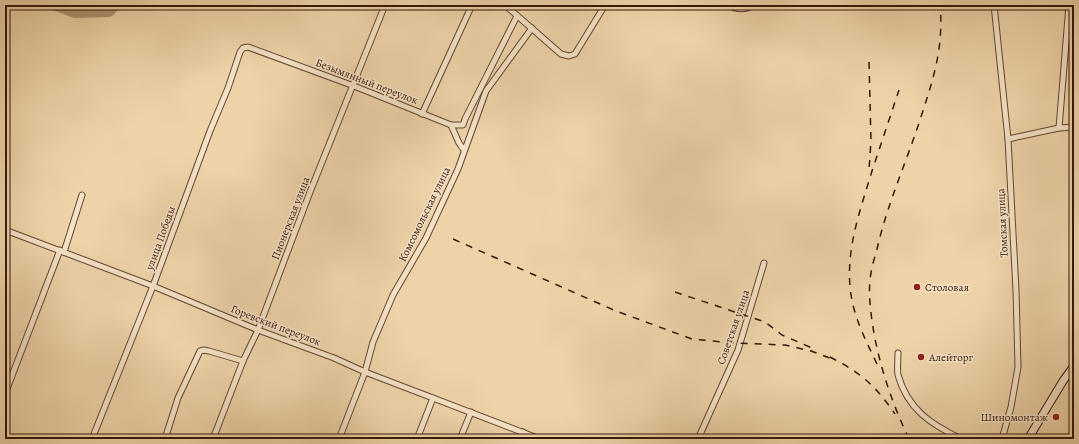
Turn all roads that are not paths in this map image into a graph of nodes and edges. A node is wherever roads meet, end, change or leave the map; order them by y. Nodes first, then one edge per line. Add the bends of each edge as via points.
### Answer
1 (385, 5) edge
2 (472, 5) edge
3 (504, 5) edge
4 (605, 5) edge
5 (728, 5) edge
6 (754, 5) edge
7 (994, 5) edge
8 (1069, 5) edge
9 (517, 16) junction
10 (532, 28) junction
11 (248, 47) joint
12 (354, 86) junction
13 (422, 114) junction
14 (451, 125) junction
15 (1074, 127) edge
16 (1059, 128) junction
17 (1008, 139) junction
18 (464, 150) junction
19 (82, 195) dead end
20 (5, 230) edge
21 (62, 251) junction
22 (764, 263) dead end
23 (153, 286) junction
24 (258, 330) junction
25 (898, 353) dead end
26 (243, 361) junction
27 (1074, 366) edge
28 (365, 372) junction
29 (5, 394) edge
30 (433, 398) junction
31 (470, 412) junction
32 (523, 432) junction
33 (92, 439) edge
34 (165, 439) edge
35 (213, 439) edge
36 (339, 439) edge
37 (417, 439) edge
38 (460, 439) edge
39 (520, 439) edge
40 (540, 439) edge
41 (698, 439) edge
42 (961, 439) edge
43 (1002, 439) edge
44 (1028, 439) edge

1 - 12 street, Пионерская улица
2 - 13 street
3 - 9 street
4 - 10 street via 575,54 569,56 561,54
5 - 6 street via 742,9
7 - 17 street, Томская улица
8 - 16 street
9 - 10 street
9 - 14 street via 463,125
10 - 18 street, Комсомольская улица via 486,91
11 - 12 street, Безымянный переулок
11 - 23 street, улица Победы via 240,52
12 - 13 street, Безымянный переулок
12 - 24 street, Пионерская улица via 310,192
13 - 14 street, Безымянный переулок
14 - 18 street
15 - 16 street
16 - 17 street
17 - 43 street, Томская улица via 1018,367 1016,386
18 - 28 street, Комсомольская улица via 458,169 426,238 393,295
19 - 21 street
20 - 21 street, Горевский переулок
21 - 23 street, Горевский переулок
21 - 29 street
22 - 41 street, Советская улица via 738,350
23 - 24 street, Горевский переулок
23 - 33 street, улица Победы
24 - 26 street, Пионерская улица
24 - 28 street, Горевский переулок
25 - 42 street via 898,374 907,398 926,419
26 - 34 street via 209,351 200,351 178,398
26 - 35 street, Пионерская улица
27 - 44 street
28 - 30 street, Горевский переулок
28 - 36 street, Комсомольская улица
30 - 31 street, Горевский переулок
30 - 37 street
31 - 32 street, Горевский переулок
31 - 38 street
32 - 39 street
32 - 40 street, Горевский переулок

